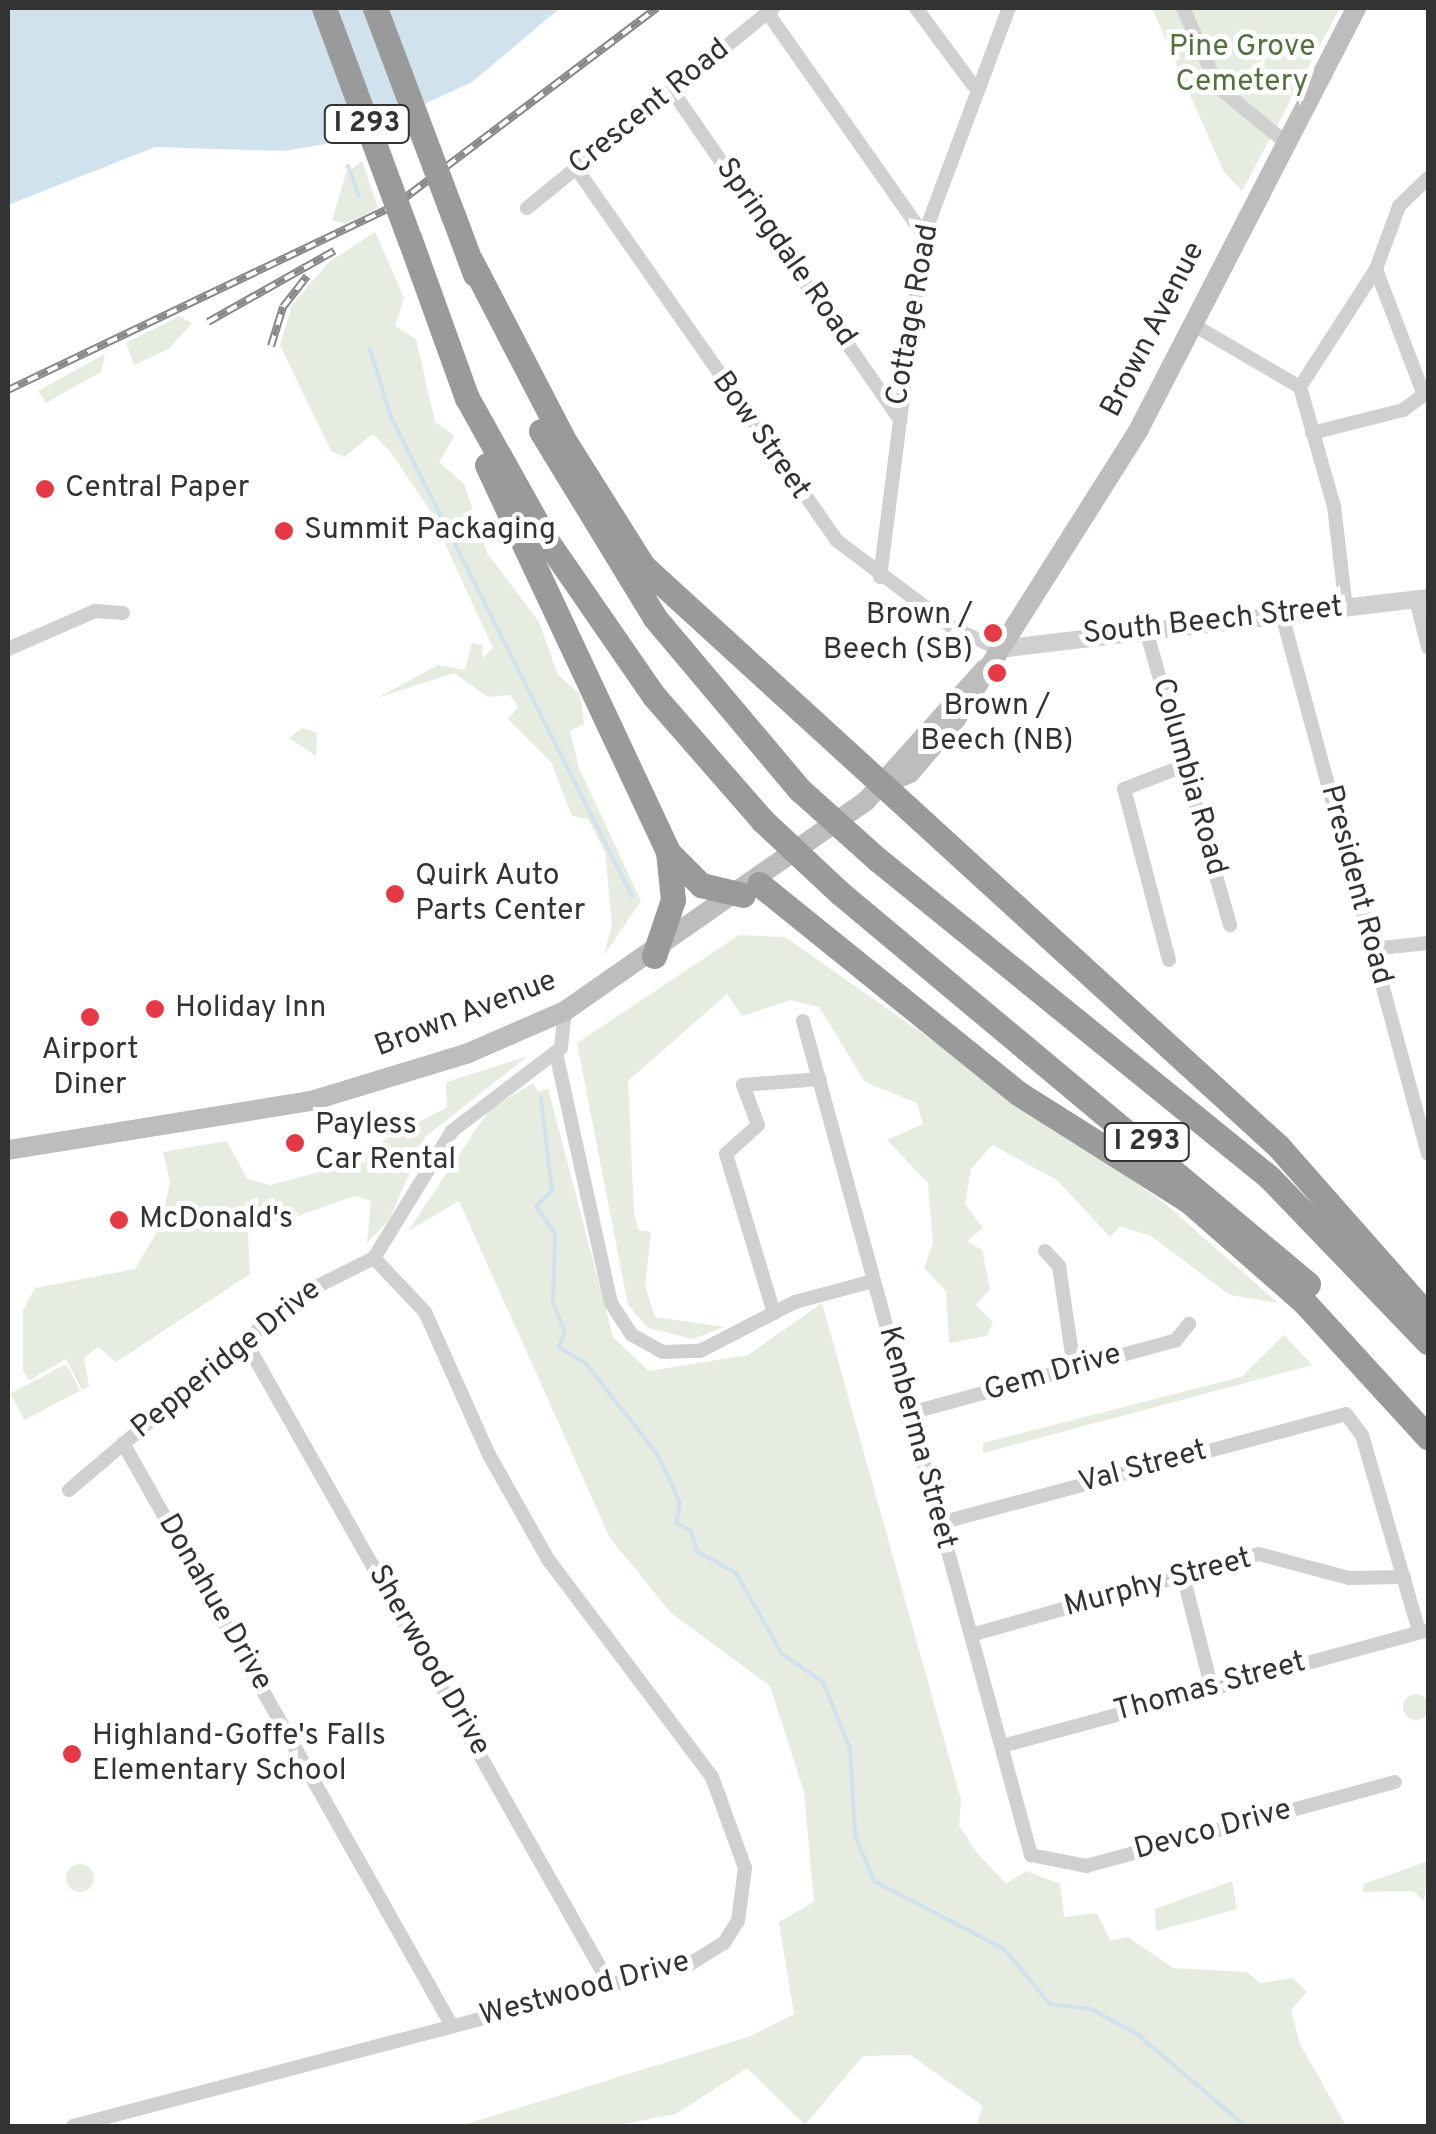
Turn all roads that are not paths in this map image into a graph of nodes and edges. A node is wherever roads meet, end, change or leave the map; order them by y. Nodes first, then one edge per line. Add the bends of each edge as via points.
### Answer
1 (324, 8) edge
2 (375, 8) edge
3 (916, 8) edge
4 (1008, 8) edge
5 (1183, 8) edge
6 (1356, 8) edge
7 (770, 10) edge
8 (973, 85) junction
9 (673, 92) junction
10 (1284, 141) junction
11 (576, 168) junction
12 (1428, 178) edge
13 (527, 208) dead end
14 (924, 234) junction
15 (471, 261) junction
16 (1376, 269) junction
17 (1192, 324) junction
18 (1300, 387) junction
19 (467, 398) junction
20 (897, 415) junction
21 (1312, 433) junction
22 (880, 577) junction
23 (1422, 599) edge
24 (1346, 608) junction
25 (122, 612) dead end
26 (1282, 615) junction
27 (1146, 630) junction
28 (1428, 647) edge
29 (999, 648) junction
30 (8, 649) edge
31 (1186, 765) junction
32 (882, 785) junction
33 (668, 852) junction
34 (750, 890) junction
35 (1230, 925) dead end
36 (1428, 943) edge
37 (1372, 949) junction
38 (654, 956) junction
39 (1169, 960) dead end
40 (565, 1011) junction
41 (803, 1021) dead end
42 (556, 1054) junction
43 (820, 1079) junction
44 (8, 1150) edge
45 (1428, 1154) edge
46 (1045, 1251) dead end
47 (374, 1258) junction
48 (872, 1281) junction
49 (774, 1313) junction
50 (1428, 1316) edge
51 (1189, 1324) dead end
52 (244, 1339) junction
53 (1428, 1342) edge
54 (1074, 1368) junction
55 (910, 1413) junction
56 (1428, 1418) edge
57 (1428, 1437) edge
58 (123, 1443) junction
59 (69, 1490) dead end
60 (940, 1523) junction
61 (1183, 1575) junction
62 (1404, 1577) junction
63 (1424, 1630) edge
64 (971, 1635) junction
65 (1212, 1686) junction
66 (1002, 1746) junction
67 (1395, 1782) dead end
68 (1032, 1856) joint
69 (609, 1983) junction
70 (452, 2026) junction
71 (73, 2126) edge

1 - 19 highway, I 293, bridge
2 - 15 highway, I 293, bridge
3 - 8 street
4 - 8 street, Cottage Road
5 - 10 street via 1218,88
6 - 10 main road, Brown Avenue
7 - 9 street, Crescent Road
7 - 14 street
8 - 14 street, Cottage Road
9 - 11 street, Crescent Road
9 - 20 street, Springdale Road
10 - 17 main road, Brown Avenue
11 - 13 street, Crescent Road
11 - 22 street, Bow Street via 811,508
12 - 16 street via 1399,206
14 - 20 street, Cottage Road
15 - 32 highway via 564,442 642,566
15 - 53 highway, I 293, bridge via 514,378 593,527 715,698 877,860 1269,1177
16 - 18 street
16 - 21 street via 1424,394 1402,410
17 - 18 street
17 - 29 main road, Brown Avenue via 1138,430
18 - 21 street
19 - 33 highway via 485,462
19 - 56 highway, I 293, bridge via 616,646 762,820 840,893 1260,1236
20 - 22 street, Cottage Road
21 - 24 street via 1334,506
22 - 29 street, Bow Street
23 - 24 street, South Beech Street
23 - 28 street
24 - 26 street, South Beech Street
25 - 30 street via 94,611
26 - 27 street, South Beech Street
26 - 37 street, President Road
27 - 29 street, South Beech Street
27 - 31 street, Columbia Road
29 - 32 main road, Brown Avenue via 942,737 910,773
31 - 35 street, Columbia Road
31 - 39 street via 1124,790
32 - 34 main road, Brown Avenue
32 - 50 highway via 1278,1146
33 - 34 highway via 710,890
33 - 38 highway via 672,900
34 - 38 main road, Brown Avenue
34 - 57 highway via 1018,1093 1189,1202 1305,1303
36 - 37 street
37 - 45 street, President Road
38 - 40 main road, Brown Avenue
40 - 42 street
40 - 44 main road, Brown Avenue via 466,1054 311,1101
41 - 43 street, Kenberma Street
42 - 47 street via 452,1131
42 - 49 street via 623,1326 652,1348 686,1354
43 - 48 street, Kenberma Street
43 - 49 street via 743,1085 758,1124 726,1154
46 - 54 street via 1060,1266
47 - 52 street, Pepperidge Drive via 320,1282
47 - 69 street, Westwood Drive via 425,1312 522,1516 700,1755 734,1830 746,1882 733,1933 690,1964
48 - 49 street
48 - 55 street, Kenberma Street
51 - 54 street, Gem Drive via 1176,1340
52 - 58 street, Pepperidge Drive
52 - 69 street, Sherwood Drive
54 - 55 street, Gem Drive
55 - 60 street, Kenberma Street
58 - 59 street, Pepperidge Drive
58 - 70 street, Donahue Drive
60 - 62 street, Val Street via 1346,1414 1360,1429
60 - 64 street, Kenberma Street
61 - 62 street, Murphy Street via 1273,1554 1349,1578
61 - 64 street, Murphy Street
61 - 65 street
62 - 63 street
63 - 65 street, Thomas Street
64 - 66 street, Kenberma Street
65 - 66 street, Thomas Street
66 - 68 street, Kenberma Street
67 - 68 street, Devco Drive via 1086,1866
69 - 70 street, Westwood Drive
70 - 71 street, Westwood Drive

